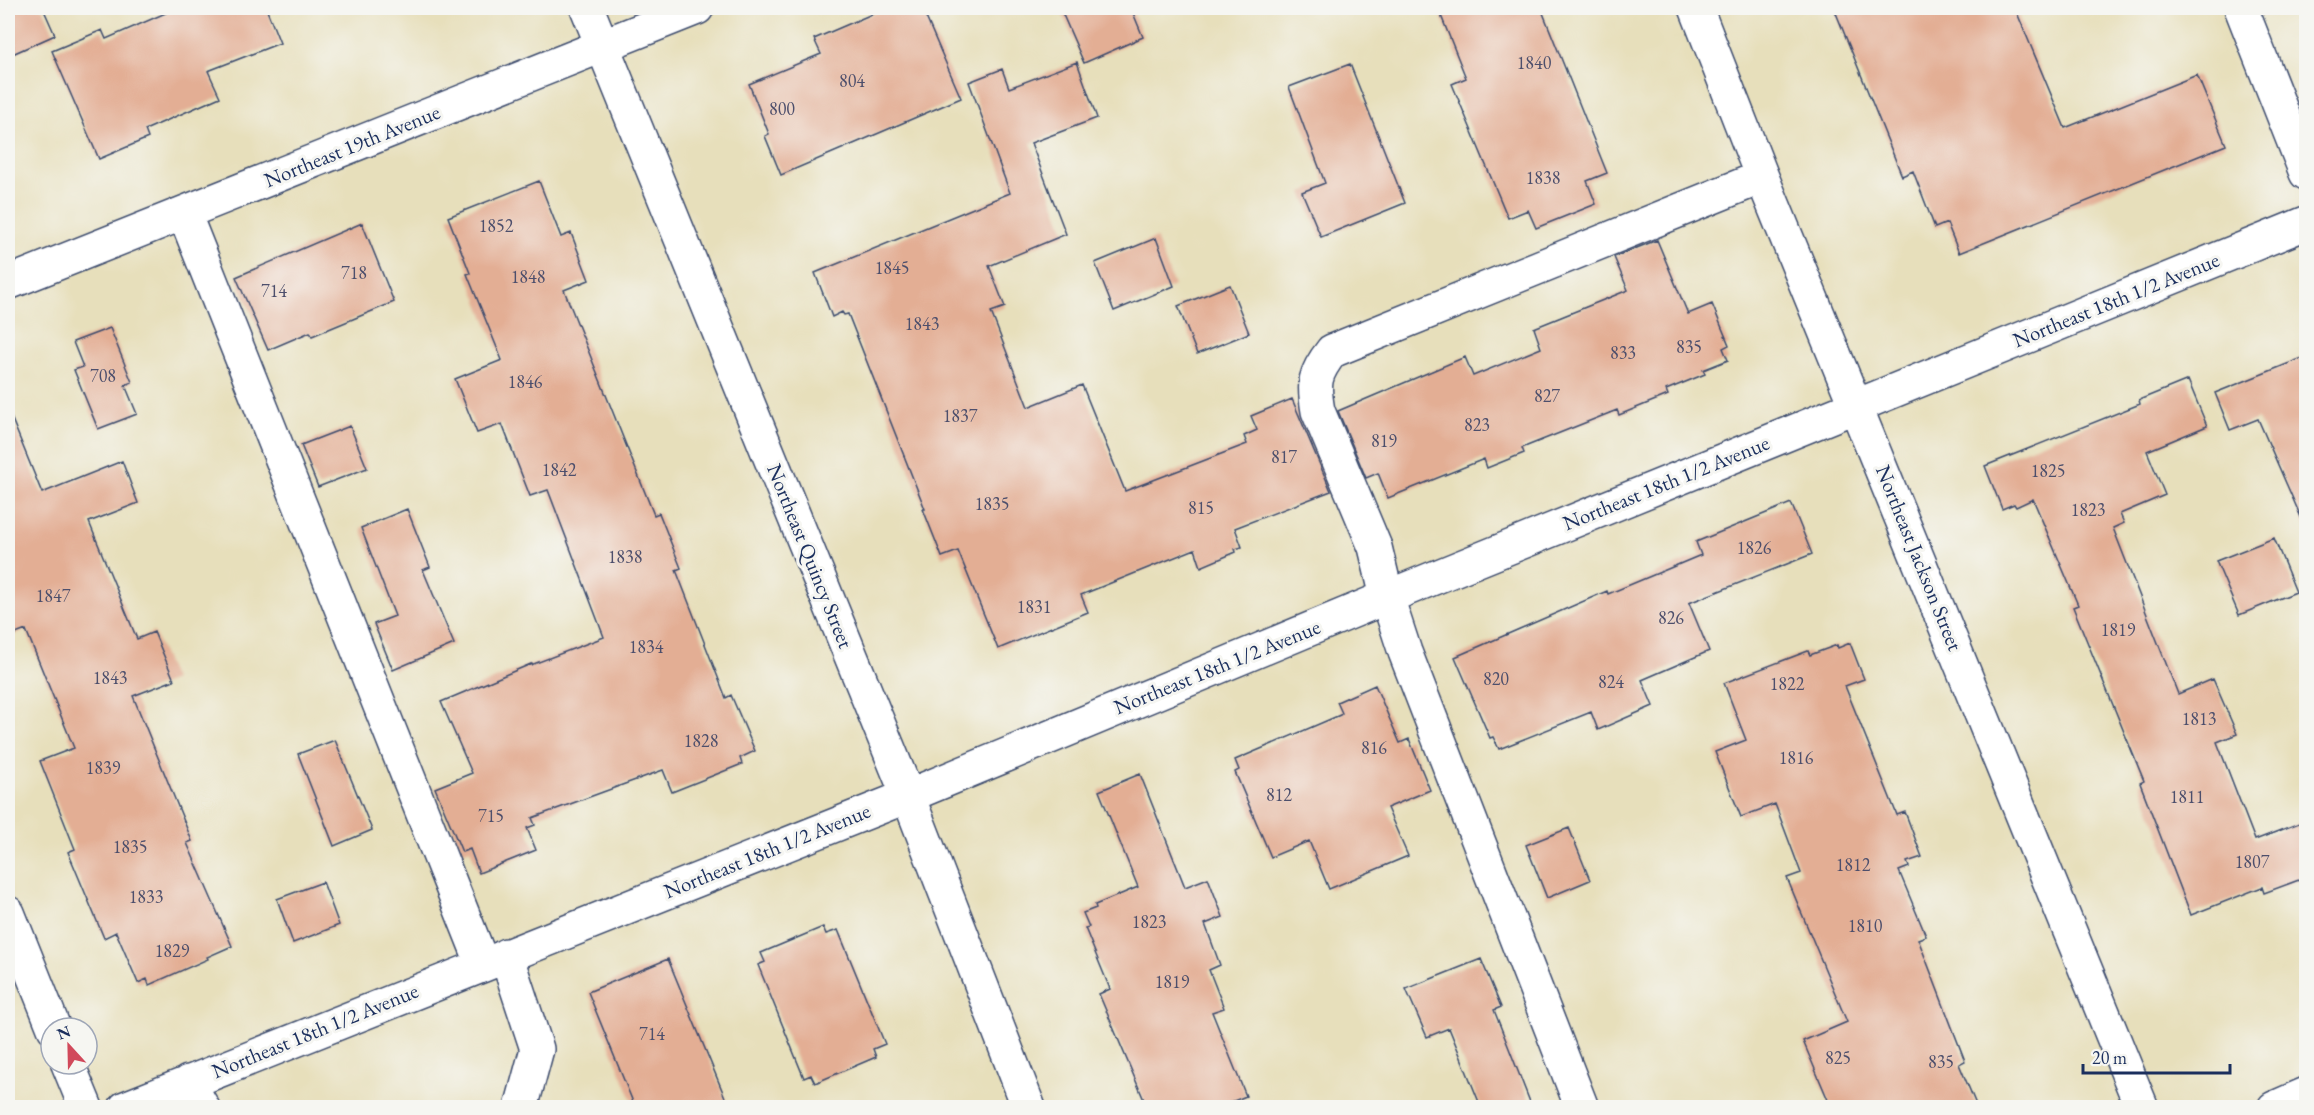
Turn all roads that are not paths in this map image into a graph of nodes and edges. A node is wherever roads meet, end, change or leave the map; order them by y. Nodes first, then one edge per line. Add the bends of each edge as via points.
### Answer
1 (587, 8) edge
2 (697, 8) edge
3 (1696, 8) edge
4 (2241, 8) edge
5 (602, 46) junction
6 (2307, 173) edge
7 (1762, 177) junction
8 (184, 213) junction
9 (2307, 223) edge
10 (8, 283) edge
11 (1857, 406) junction
12 (1387, 597) junction
13 (908, 795) junction
14 (8, 913) edge
15 (494, 960) junction
16 (49, 1016) edge
17 (73, 1076) edge
18 (2307, 1094) edge
19 (195, 1095) edge
20 (86, 1107) edge
21 (125, 1107) edge
22 (521, 1107) edge
23 (1029, 1107) edge
24 (1581, 1107) edge
25 (2142, 1107) edge
26 (2274, 1107) edge

1 - 5 street, Northeast Quincy Street
2 - 5 street, Northeast 19th Avenue
3 - 7 street, Northeast Jackson Street
4 - 6 street
5 - 8 street, Northeast 19th Avenue
5 - 13 street, Northeast Quincy Street
7 - 11 street, Northeast Jackson Street
7 - 12 street via 1332,351 1318,369 1314,390 1318,411 1375,547
8 - 10 street, Northeast 19th Avenue
8 - 15 street
9 - 11 street, Northeast 18th 1/2 Avenue
11 - 12 street, Northeast 18th 1/2 Avenue
11 - 25 street, Northeast Jackson Street
12 - 13 street, Northeast 18th 1/2 Avenue
12 - 24 street
13 - 15 street, Northeast 18th 1/2 Avenue
13 - 23 street, Northeast Quincy Street
14 - 16 street
15 - 19 street, Northeast 18th 1/2 Avenue
15 - 22 street via 537,1049
17 - 20 street
18 - 26 street
19 - 21 street, Northeast 18th 1/2 Avenue

